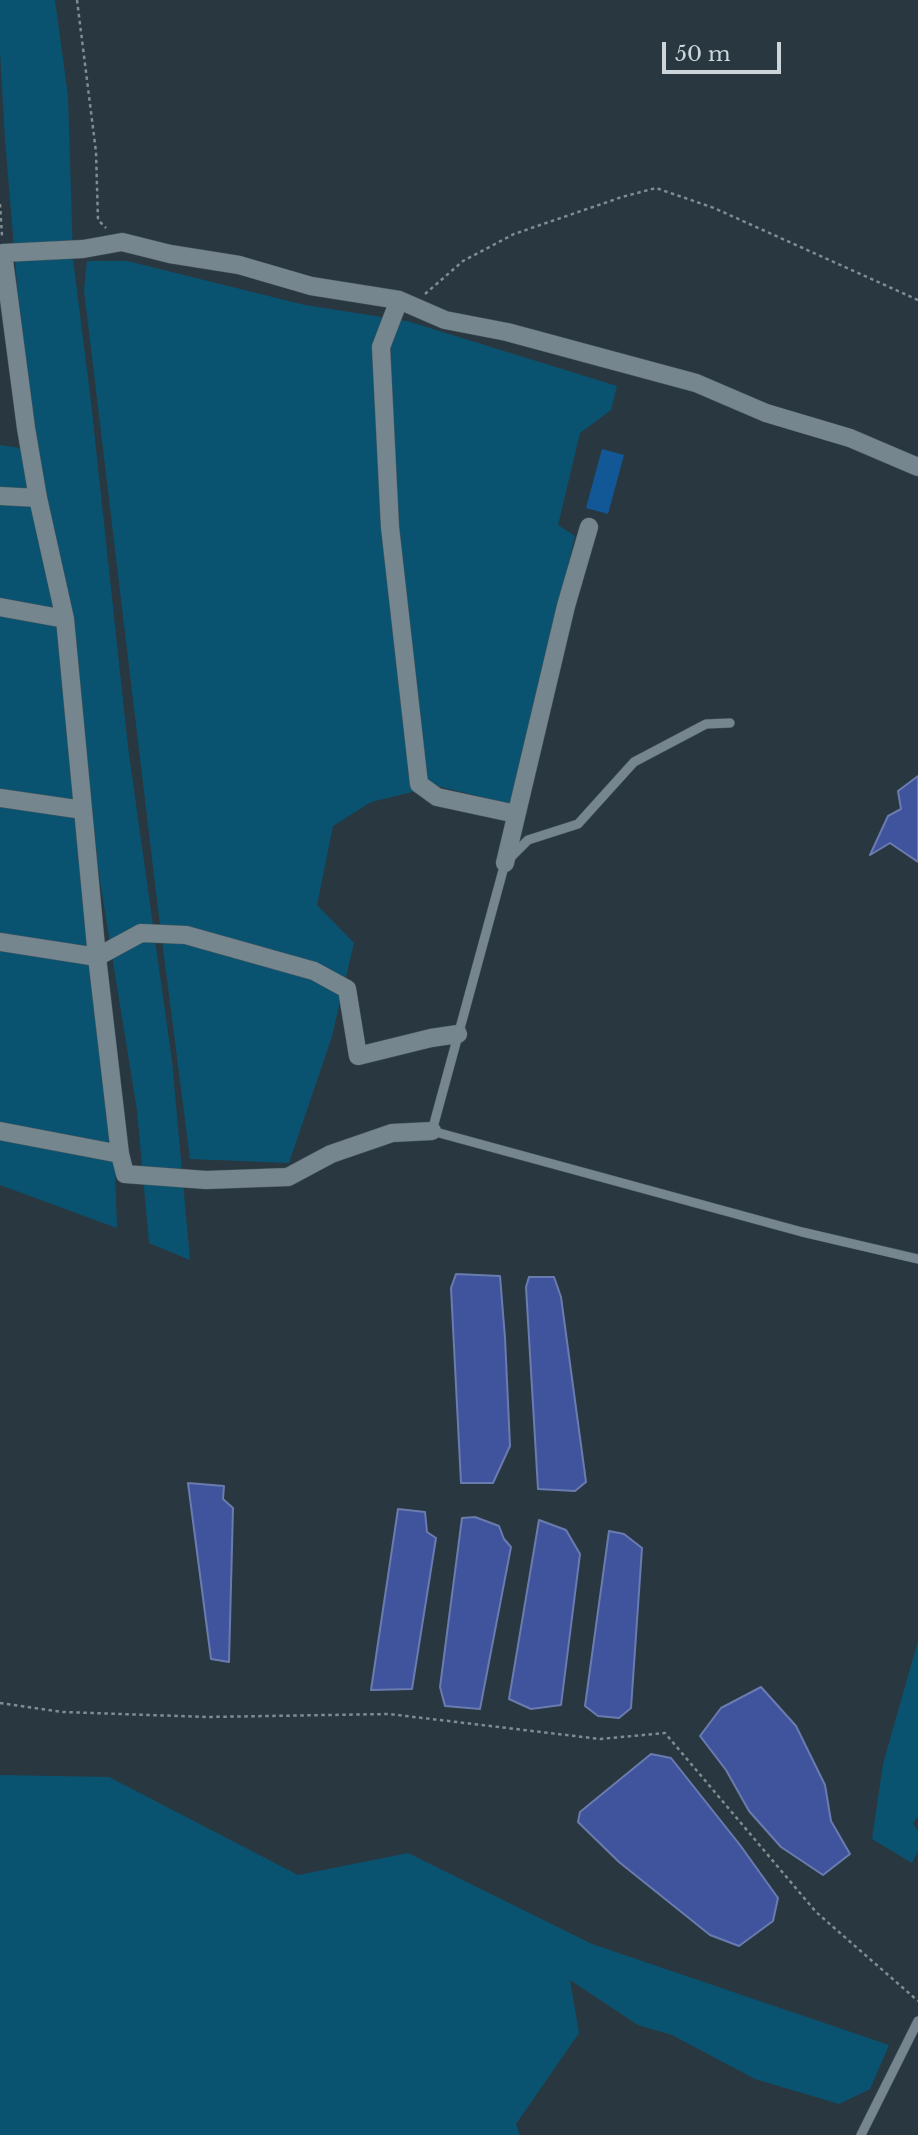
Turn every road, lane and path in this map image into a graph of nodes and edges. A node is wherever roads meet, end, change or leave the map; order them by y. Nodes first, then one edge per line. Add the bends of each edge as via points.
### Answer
1 (77, 0) edge
2 (0, 204) edge
3 (122, 242) junction
4 (3, 253) junction
5 (425, 294) dead end
6 (399, 300) junction
7 (918, 300) edge
8 (918, 467) edge
9 (0, 496) edge
10 (38, 498) junction
11 (589, 527) dead end
12 (0, 607) edge
13 (65, 619) junction
14 (730, 723) dead end
15 (0, 798) edge
16 (83, 810) junction
17 (516, 814) junction
18 (505, 863) junction
19 (0, 942) edge
20 (97, 957) junction
21 (458, 1034) junction
22 (0, 1131) edge
23 (432, 1131) junction
24 (120, 1154) junction
25 (918, 1259) edge
26 (0, 1703) edge
27 (918, 2001) edge
28 (918, 2021) edge
29 (861, 2135) edge

1 - 3 path via 96,152 98,220
2 - 4 path
3 - 4 street
3 - 6 street via 239,265 311,286
4 - 10 street
5 - 7 path via 463,261 514,234 656,187 714,208
6 - 8 street via 445,320 696,383
6 - 17 street via 381,347 390,527 419,783 437,797
9 - 10 street
10 - 13 street
11 - 17 street
12 - 13 street
13 - 16 street
14 - 18 lane via 706,724 634,762 578,824 528,840
15 - 16 street
16 - 20 street
17 - 18 street
18 - 21 lane
19 - 20 street
20 - 21 street via 141,933 186,935 314,971 347,989 358,1056
20 - 24 street
21 - 23 lane
22 - 24 street
23 - 24 street via 392,1133 331,1154 288,1177 206,1180 125,1174
23 - 25 lane
26 - 27 path via 63,1712 208,1717 389,1714 600,1739 666,1733 816,1912
28 - 29 lane

